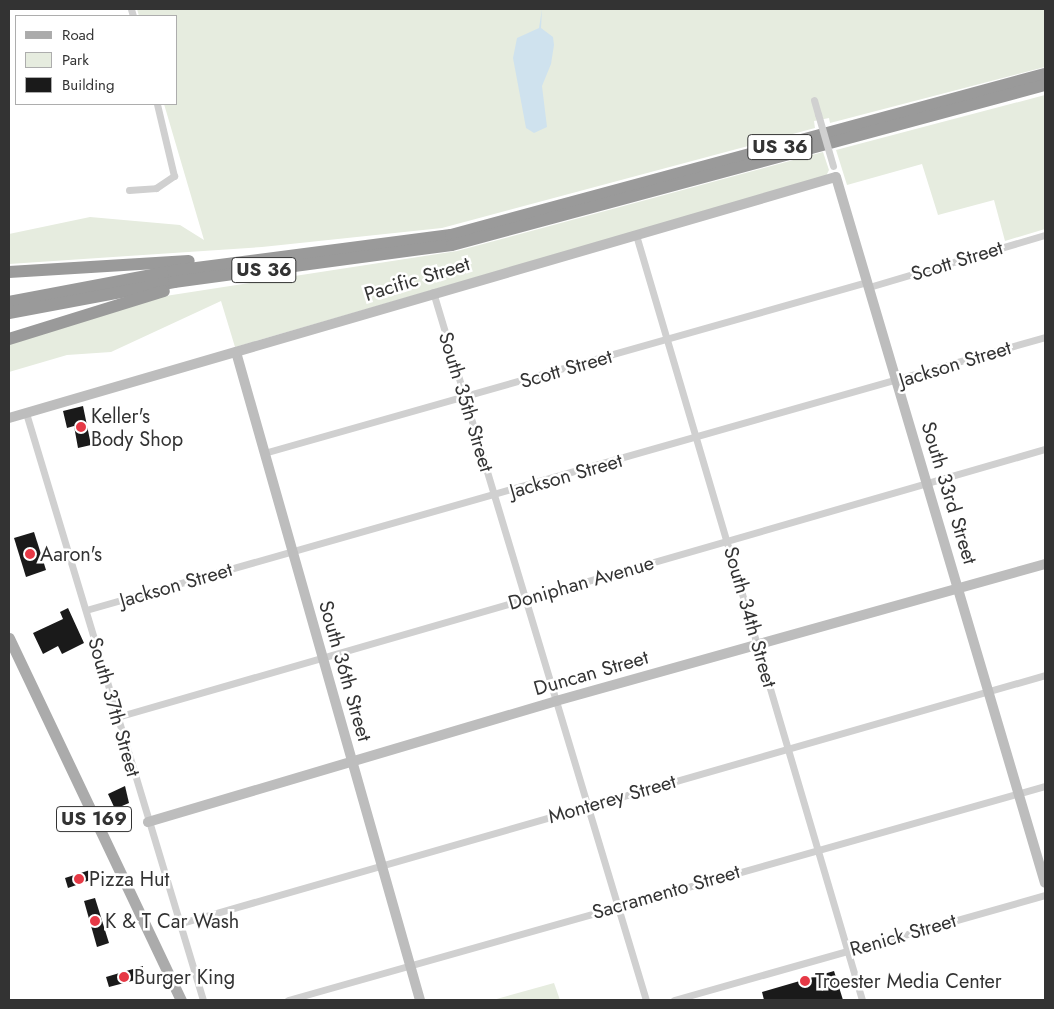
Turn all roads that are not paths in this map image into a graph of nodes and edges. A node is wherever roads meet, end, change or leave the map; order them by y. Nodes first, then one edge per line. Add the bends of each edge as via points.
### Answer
1 (1045, 74) edge
2 (1045, 85) edge
3 (814, 100) dead end
4 (157, 105) edge
5 (836, 177) junction
6 (129, 190) dead end
7 (636, 235) junction
8 (1045, 235) edge
9 (272, 259) junction
10 (9, 272) edge
11 (236, 273) junction
12 (868, 285) junction
13 (433, 292) junction
14 (9, 302) edge
15 (9, 313) edge
16 (1045, 337) edge
17 (9, 339) edge
18 (666, 340) junction
19 (236, 352) junction
20 (897, 382) junction
21 (464, 397) junction
22 (26, 413) junction
23 (9, 418) edge
24 (697, 439) junction
25 (1045, 449) edge
26 (264, 453) junction
27 (927, 482) junction
28 (494, 496) junction
29 (727, 541) junction
30 (294, 553) junction
31 (1045, 564) edge
32 (959, 588) junction
33 (526, 599) junction
34 (86, 610) junction
35 (9, 638) edge
36 (758, 645) junction
37 (323, 656) junction
38 (1045, 675) edge
39 (990, 691) junction
40 (556, 701) junction
41 (117, 717) junction
42 (788, 748) junction
43 (353, 761) junction
44 (1045, 786) edge
45 (1019, 793) junction
46 (586, 806) junction
47 (148, 822) junction
48 (817, 849) junction
49 (383, 863) junction
50 (1045, 883) edge
51 (1045, 895) edge
52 (616, 907) junction
53 (178, 924) junction
54 (847, 951) junction
55 (409, 964) junction
56 (181, 1000) edge
57 (203, 1000) edge
58 (288, 1000) edge
59 (420, 1000) edge
60 (646, 1000) edge
61 (674, 1000) edge
62 (862, 1000) edge

1 - 9 highway, US 36 via 473,230 386,246
2 - 11 highway, US 36 via 475,240 393,255
3 - 5 street, South 33rd Street, bridge
4 - 6 street via 174,176 156,188
5 - 7 street, Pacific Street
5 - 12 street, South 33rd Street
7 - 13 street, Pacific Street
7 - 18 street, South 34th Street
8 - 12 street, Scott Street
9 - 10 highway via 234,257
9 - 14 highway, US 36 via 146,276
11 - 15 highway, US 36
11 - 17 highway via 150,294
12 - 18 street, Scott Street
12 - 20 street, South 33rd Street
13 - 19 street, Pacific Street
13 - 21 street, South 35th Street
16 - 20 street, Jackson Street
18 - 21 street, Scott Street
18 - 24 street, South 34th Street
19 - 22 street, Pacific Street
19 - 26 street, South 36th Street
20 - 24 street, Jackson Street
20 - 27 street, South 33rd Street
21 - 26 street, Scott Street
21 - 28 street, South 35th Street
22 - 23 street, Pacific Street
22 - 34 street, South 37th Street
24 - 28 street, Jackson Street
24 - 29 street, South 34th Street
25 - 27 street, Doniphan Avenue
26 - 30 street, South 36th Street
27 - 29 street, Doniphan Avenue
27 - 32 street, South 33rd Street
28 - 30 street, Jackson Street
28 - 33 street, South 35th Street
29 - 33 street, Doniphan Avenue
29 - 36 street, South 34th Street
30 - 34 street, Jackson Street
30 - 37 street, South 36th Street
31 - 32 street, Duncan Street
32 - 36 street, Duncan Street
32 - 39 street, South 33rd Street
33 - 37 street, Doniphan Avenue
33 - 40 street, South 35th Street
34 - 41 street, South 37th Street
35 - 56 main road, US 169
36 - 40 street, Duncan Street
36 - 42 street, South 34th Street
37 - 41 street, Doniphan Avenue
37 - 43 street, South 36th Street
38 - 39 street, Monterey Street
39 - 42 street, Monterey Street
39 - 45 street, South 33rd Street
40 - 43 street, Duncan Street
40 - 46 street, South 35th Street
41 - 47 street, South 37th Street
42 - 46 street, Monterey Street
42 - 48 street, South 34th Street
43 - 47 street, Duncan Street
43 - 49 street, South 36th Street
44 - 45 street, Sacramento Street
45 - 48 street, Sacramento Street
45 - 50 street, South 33rd Street
46 - 49 street, Monterey Street
46 - 52 street, South 35th Street
47 - 53 street, South 37th Street
48 - 52 street, Sacramento Street
48 - 54 street, South 34th Street
49 - 53 street, Monterey Street
49 - 55 street, South 36th Street
51 - 54 street, Renick Street
52 - 55 street, Sacramento Street
52 - 60 street, South 35th Street
53 - 57 street, South 37th Street
54 - 61 street, Renick Street
54 - 62 street, South 34th Street
55 - 58 street, Sacramento Street
55 - 59 street, South 36th Street

